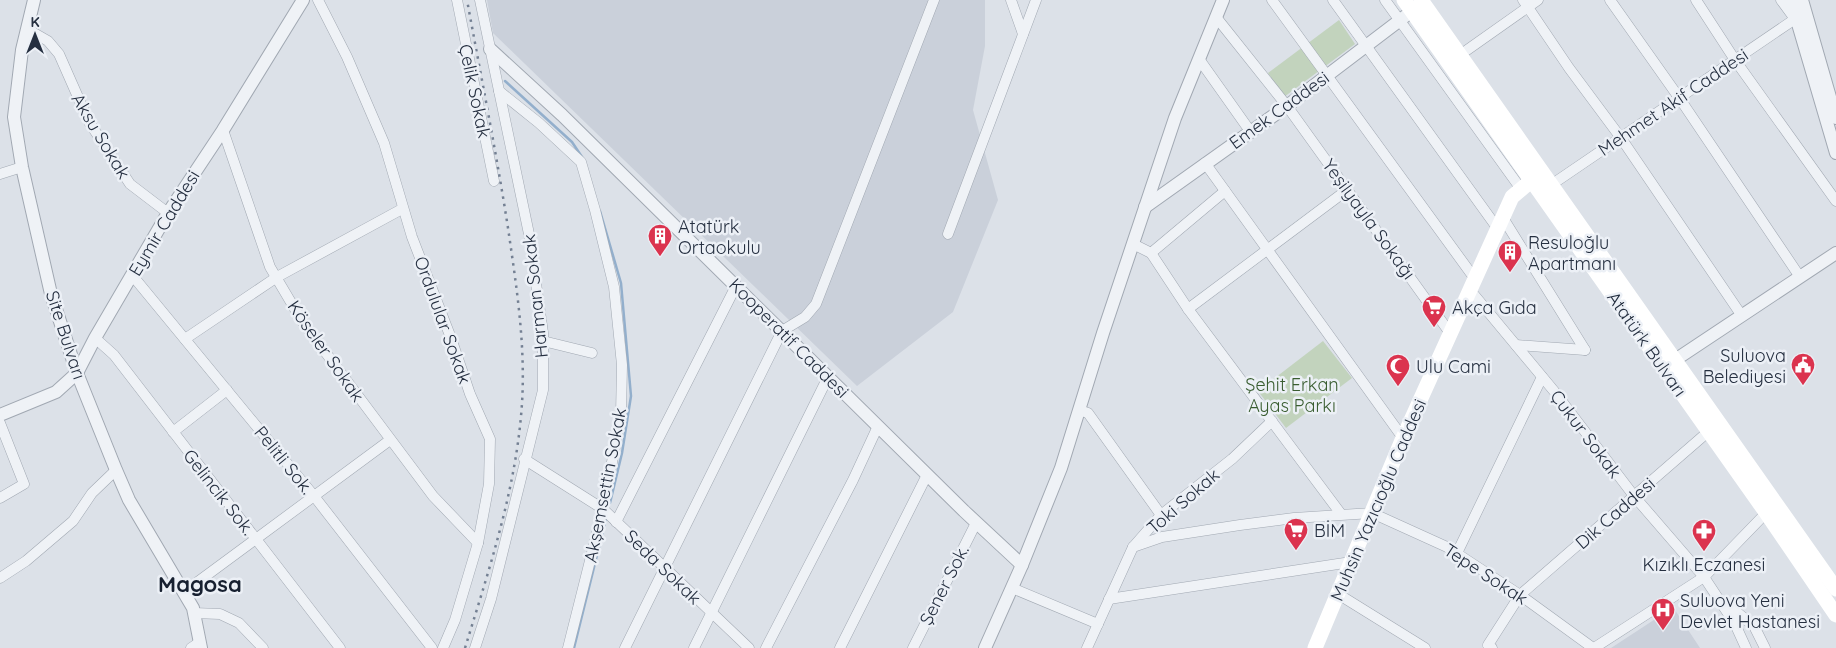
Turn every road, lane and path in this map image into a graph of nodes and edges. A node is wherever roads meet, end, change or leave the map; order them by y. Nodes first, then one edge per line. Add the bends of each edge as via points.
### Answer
1 (34, 0) edge
2 (318, 0) edge
3 (457, 0) edge
4 (480, 0) edge
5 (934, 0) edge
6 (1011, 0) edge
7 (1036, 0) edge
8 (1223, 0) edge
9 (1272, 0) edge
10 (1332, 0) edge
11 (1385, 0) edge
12 (1610, 0) edge
13 (1696, 0) edge
14 (1781, 0) edge
15 (1791, 0) edge
16 (1802, 0) edge
17 (298, 2) edge
18 (1530, 2) edge
19 (1413, 4) edge
20 (1216, 17) junction
21 (1795, 19) junction
22 (1400, 21) junction
23 (27, 29) junction
24 (1023, 34) junction
25 (1366, 46) junction
26 (490, 49) junction
27 (1460, 55) junction
28 (1199, 59) junction
29 (1735, 60) junction
30 (1326, 77) junction
31 (499, 91) junction
32 (1680, 98) junction
33 (1287, 106) junction
34 (1836, 118) edge
35 (223, 130) junction
36 (1250, 132) junction
37 (1621, 138) junction
38 (1836, 153) edge
39 (1205, 163) junction
40 (22, 167) junction
41 (0, 174) edge
42 (1531, 180) junction
43 (494, 181) dead end
44 (1551, 185) junction
45 (1347, 190) junction
46 (1226, 191) junction
47 (1836, 201) edge
48 (1145, 207) junction
49 (402, 209) junction
50 (168, 213) junction
51 (1500, 223) junction
52 (948, 234) dead end
53 (1133, 244) junction
54 (1268, 250) junction
55 (1151, 253) junction
56 (1836, 253) edge
57 (132, 275) junction
58 (277, 277) junction
59 (1800, 277) junction
60 (1472, 284) junction
61 (736, 286) junction
62 (1188, 309) junction
63 (1742, 316) junction
64 (782, 331) junction
65 (1450, 333) junction
66 (95, 338) junction
67 (185, 339) junction
68 (543, 342) junction
69 (1516, 345) junction
70 (592, 353) dead end
71 (1675, 360) junction
72 (78, 373) junction
73 (828, 377) junction
74 (1542, 377) junction
75 (227, 390) junction
76 (1079, 410) junction
77 (0, 414) edge
78 (1272, 420) junction
79 (0, 423) edge
80 (878, 426) junction
81 (1709, 431) junction
82 (173, 432) junction
83 (1403, 438) junction
84 (390, 440) junction
85 (524, 459) junction
86 (116, 470) junction
87 (927, 475) junction
88 (314, 496) junction
89 (1634, 496) junction
90 (0, 498) edge
91 (603, 510) junction
92 (1372, 513) junction
93 (1766, 513) junction
94 (1341, 514) junction
95 (1161, 515) junction
96 (616, 522) junction
97 (976, 523) junction
98 (256, 539) junction
99 (478, 543) junction
100 (1133, 547) junction
101 (1457, 554) junction
102 (1352, 562) junction
103 (1022, 565) junction
104 (664, 568) junction
105 (1704, 577) junction
106 (0, 578) edge
107 (1012, 588) junction
108 (1836, 589) edge
109 (184, 592) junction
110 (1338, 594) junction
111 (1520, 595) junction
112 (1718, 597) junction
113 (1109, 599) junction
114 (710, 612) junction
115 (194, 614) junction
116 (1836, 615) edge
117 (1098, 624) junction
118 (197, 646) edge
119 (263, 648) edge
120 (340, 648) edge
121 (432, 648) edge
122 (443, 648) edge
123 (476, 648) edge
124 (568, 648) edge
125 (625, 648) edge
126 (694, 648) edge
127 (748, 648) edge
128 (766, 648) edge
129 (840, 648) edge
130 (913, 648) edge
131 (985, 648) edge
132 (1087, 648) edge
133 (1315, 648) edge
134 (1425, 648) edge
135 (1492, 648) edge
136 (1594, 648) edge
137 (1746, 648) edge
138 (1766, 648) edge

1 - 23 street, Site Bulvarı
2 - 49 street, Ordulular Sokak via 384,143
3 - 43 street, Çelik Sokak
4 - 26 street, Harman Sokak
5 - 64 street via 816,304 804,317
6 - 24 street
7 - 24 street
8 - 20 street
9 - 30 street, Çukur Sokak
10 - 25 street
11 - 22 street
12 - 32 street
13 - 29 street
14 - 21 street
15 - 21 street
16 - 34 street
17 - 35 street, Eymir Caddesi
18 - 27 street
18 - 37 street via 1569,68
19 - 22 street, Emek Caddesi
19 - 27 main road, Atatürk Bulvarı
19 - 42 main road, Atatürk Bulvarı
20 - 28 street
20 - 33 street, Yeşilyayla Sokağı
21 - 29 street, Mehmet Akif Caddesi
21 - 38 street
22 - 25 street, Emek Caddesi
22 - 42 street
23 - 40 street, Site Bulvarı via 14,117
23 - 50 street, Aksu Sokak via 48,41 59,54 89,122 130,184
24 - 52 street
25 - 30 street, Emek Caddesi
25 - 51 street
26 - 31 street, Harman Sokak
26 - 61 street, Kooperatif Caddesi
27 - 42 main road, Atatürk Bulvarı
28 - 36 street
28 - 48 street
29 - 32 street, Mehmet Akif Caddesi
29 - 47 street
30 - 33 street, Emek Caddesi
30 - 60 street, Çukur Sokak
31 - 68 street, Harman Sokak via 530,234
31 - 91 street, Akşemsettin Sokak via 581,162 595,210 614,287 622,365 621,415
32 - 37 street, Mehmet Akif Caddesi
32 - 59 street
33 - 36 street, Emek Caddesi
33 - 45 street, Yeşilyayla Sokağı
35 - 50 street, Eymir Caddesi
35 - 58 street, Köseler Sokak via 270,267
36 - 39 street, Emek Caddesi
37 - 44 street, Mehmet Akif Caddesi
37 - 63 street
39 - 46 street
39 - 48 street, Emek Caddesi
40 - 41 street
40 - 72 street, Site Bulvarı via 51,294
42 - 44 main road, Atatürk Bulvarı
42 - 51 main road, Muhsin Yazıcıoğlu Caddesi via 1512,197
42 - 81 main road, Atatürk Bulvarı
44 - 71 main road, Atatürk Bulvarı
45 - 54 street
45 - 65 street, Yeşilyayla Sokağı
46 - 54 street
46 - 55 street
48 - 53 street
49 - 58 street
49 - 99 street, Ordulular Sokak via 470,394 490,439 489,484
50 - 57 street, Eymir Caddesi
51 - 60 main road, Muhsin Yazıcıoğlu Caddesi
51 - 69 street via 1585,350
53 - 55 street
53 - 76 street
54 - 62 street
54 - 83 street
55 - 62 street
56 - 59 street
57 - 66 street, Eymir Caddesi
57 - 67 street, Pelitli Sok.
58 - 67 street
58 - 84 street, Köseler Sokak via 302,321
59 - 63 street
60 - 65 main road, Muhsin Yazıcıoğlu Caddesi
60 - 69 street, Çukur Sokak
61 - 64 street, Kooperatif Caddesi
61 - 96 street
62 - 78 street
63 - 71 street
64 - 73 street, Kooperatif Caddesi
64 - 104 street
65 - 83 main road, Muhsin Yazıcıoğlu Caddesi
66 - 72 street, Eymir Caddesi
66 - 82 street, Gelincik Sok. via 114,355
67 - 75 street, Pelitli Sok.
68 - 70 street
68 - 85 street, Harman Sokak via 543,390
69 - 74 street, Çukur Sokak
71 - 108 main road, Atatürk Bulvarı
72 - 77 street, Eymir Caddesi via 56,392
72 - 86 street, Site Bulvarı
73 - 80 street, Kooperatif Caddesi
73 - 114 street
74 - 89 street, Çukur Sokak
74 - 101 street
75 - 82 street
75 - 88 street, Pelitli Sok.
76 - 95 street via 1088,413
76 - 103 street via 1061,468
78 - 94 street
78 - 95 street, Toki Sokak via 1232,459
79 - 90 street via 24,484
80 - 87 street, Kooperatif Caddesi
80 - 128 street
81 - 89 street, Dik Caddesi
81 - 93 main road, Atatürk Bulvarı
82 - 98 street, Gelincik Sok.
83 - 92 main road, Muhsin Yazıcıoğlu Caddesi
84 - 88 street
84 - 99 street, Köseler Sokak via 433,496
85 - 91 street, Seda Sokak
85 - 123 street, Harman Sokak
86 - 106 street via 92,492 73,521 26,561
86 - 109 street, Site Bulvarı via 134,508
87 - 97 street, Kooperatif Caddesi
87 - 129 street
88 - 98 street
88 - 121 street, Pelitli Sok.
89 - 105 street, Çukur Sokak
89 - 111 street, Dik Caddesi
91 - 96 street, Seda Sokak
91 - 124 street, Akşemsettin Sokak
92 - 94 street
92 - 101 street, Tepe Sokak
92 - 102 main road, Muhsin Yazıcıoğlu Caddesi
93 - 105 street
93 - 116 main road, Atatürk Bulvarı
94 - 100 street via 1162,536
95 - 100 street, Toki Sokak
96 - 104 street, Seda Sokak
97 - 103 street, Kooperatif Caddesi
97 - 130 street, Şener Sok.
98 - 109 street
98 - 120 street, Gelincik Sok.
99 - 122 street, Ordulular Sokak via 455,620
100 - 113 street, Toki Sokak
101 - 111 street, Tepe Sokak
102 - 110 main road, Muhsin Yazıcıoğlu Caddesi
102 - 113 street
103 - 107 street
104 - 114 street, Seda Sokak
104 - 125 street
105 - 112 street, Çukur Sokak
105 - 136 street
107 - 117 street
107 - 131 street
109 - 115 street, Site Bulvarı
110 - 133 main road, Muhsin Yazıcıoğlu Caddesi
110 - 134 street
111 - 135 street, Dik Caddesi via 1488,645
111 - 136 street, Tepe Sokak
112 - 137 street
112 - 138 street via 1754,626
113 - 117 street, Toki Sokak
114 - 126 street
114 - 127 street, Seda Sokak
115 - 118 street, Site Bulvarı
115 - 119 street via 220,614 239,623
117 - 132 street, Toki Sokak

